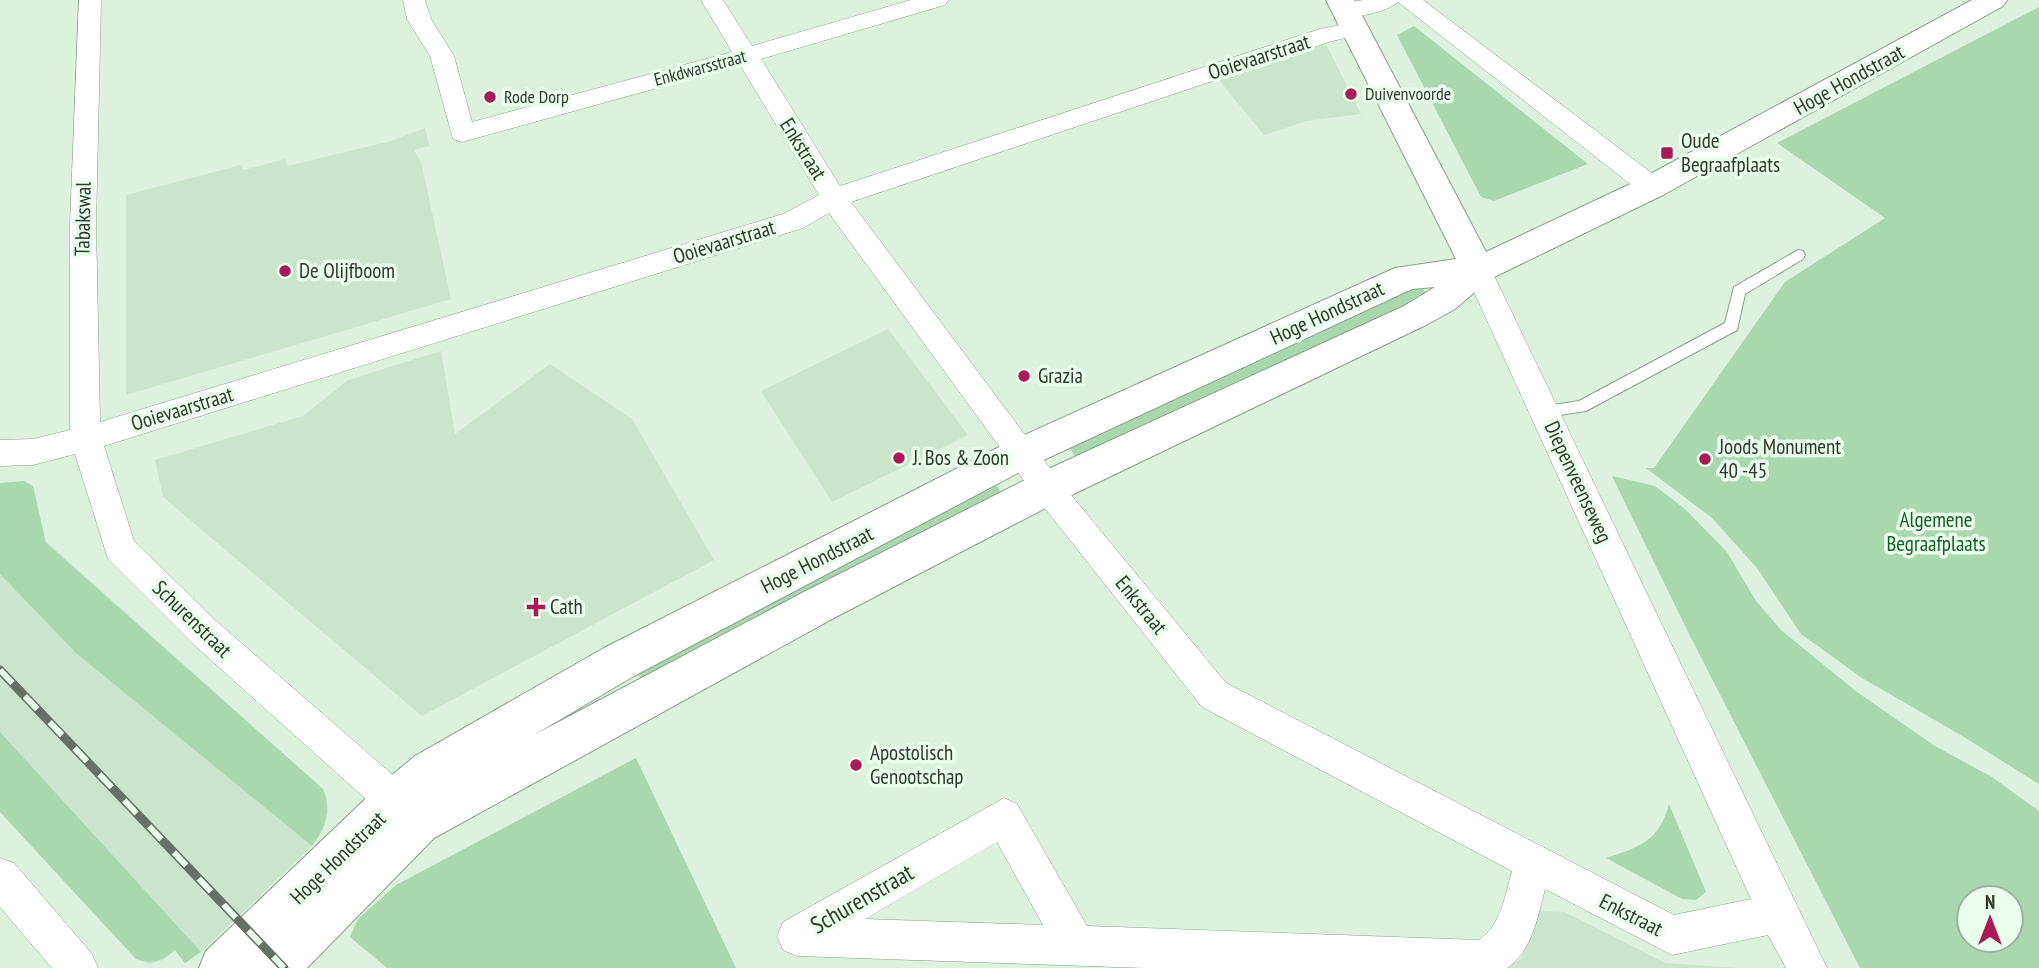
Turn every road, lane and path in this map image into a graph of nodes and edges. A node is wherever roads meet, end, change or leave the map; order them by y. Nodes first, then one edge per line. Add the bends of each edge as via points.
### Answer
1 (414, 0) edge
2 (712, 0) edge
3 (937, 0) edge
4 (1388, 0) edge
5 (1408, 0) edge
6 (1993, 0) edge
7 (96, 2) edge
8 (1347, 13) edge
9 (745, 56) junction
10 (1652, 187) junction
11 (834, 198) junction
12 (1798, 255) dead end
13 (1478, 270) junction
14 (1546, 411) junction
15 (86, 439) junction
16 (0, 453) edge
17 (1022, 453) junction
18 (1047, 488) junction
19 (407, 811) junction
20 (1533, 864) junction
21 (0, 877) edge
22 (1779, 913) junction
23 (1076, 946) junction
24 (78, 968) edge
25 (223, 968) edge
26 (273, 968) edge
27 (1807, 968) edge

1 - 9 street, Enkdwarsstraat via 419,19 442,56 462,133
2 - 9 street, Enkstraat
3 - 9 street, Enkdwarsstraat
4 - 8 street, Ooievaarstraat
5 - 10 street
6 - 10 street, Hoge Hondstraat
7 - 15 street, Tabakswal via 83,225
8 - 11 street, Ooievaarstraat via 1328,34
8 - 13 street, Diepenveenseweg
9 - 11 street, Enkstraat
10 - 13 street, Hoge Hondstraat
11 - 15 street, Ooievaarstraat via 793,221
11 - 17 street, Enkstraat
12 - 14 lane via 1740,291 1732,326 1581,407
13 - 14 street, Diepenveenseweg
13 - 17 street, Hoge Hondstraat via 1407,277
13 - 18 street, Hoge Hondstraat via 1443,300 1416,315
14 - 22 street, Diepenveenseweg
15 - 16 street via 33,452
15 - 19 street, Schurenstraat via 120,548 204,632
17 - 18 street, Enkstraat
17 - 19 street, Hoge Hondstraat via 619,662 455,756
18 - 19 street, Hoge Hondstraat
18 - 20 street, Enkstraat via 1213,695
19 - 25 street, Hoge Hondstraat
19 - 26 street, Hoge Hondstraat
20 - 22 street, Enkstraat via 1672,935
20 - 23 street, Schurenstraat via 1517,923 1502,948 1484,960
21 - 24 street
22 - 27 street, Diepenveenseweg
23 - 23 street, Schurenstraat via 1004,817 797,936 811,937

